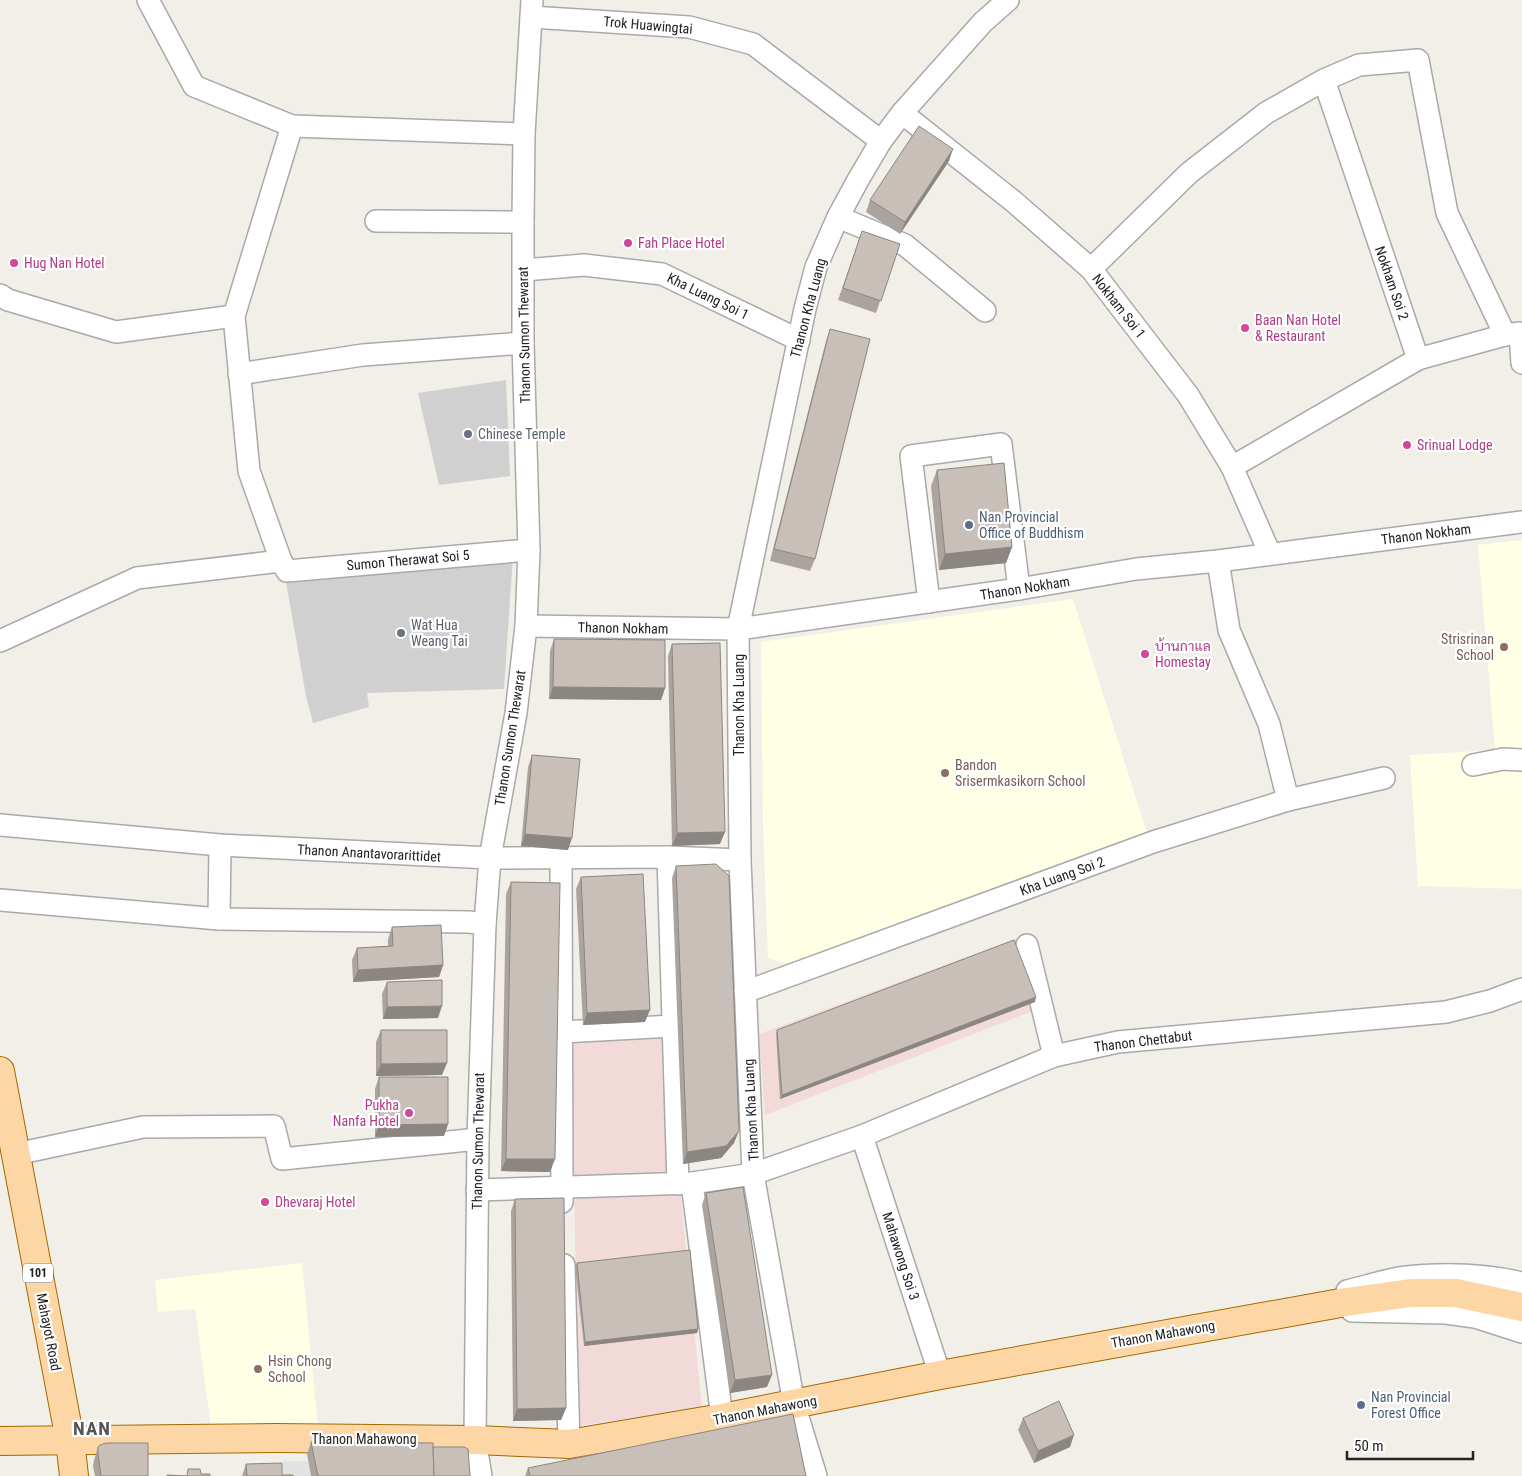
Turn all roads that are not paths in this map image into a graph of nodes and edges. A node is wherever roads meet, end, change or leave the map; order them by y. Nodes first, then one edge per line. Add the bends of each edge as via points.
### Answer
1 (148, 0) edge
2 (1008, 0) edge
3 (532, 8) edge
4 (1324, 80) junction
5 (902, 113) junction
6 (292, 126) junction
7 (524, 134) junction
8 (881, 141) junction
9 (838, 217) junction
10 (376, 220) dead end
11 (523, 222) junction
12 (1091, 269) junction
13 (524, 270) junction
14 (0, 294) edge
15 (985, 311) dead end
16 (234, 316) junction
17 (1504, 335) junction
18 (799, 340) junction
19 (523, 343) junction
20 (1418, 359) junction
21 (1522, 363) edge
22 (240, 374) junction
23 (1232, 467) junction
24 (1522, 522) edge
25 (529, 550) junction
26 (1270, 554) junction
27 (1218, 561) junction
28 (284, 566) junction
29 (1019, 589) junction
30 (929, 602) junction
31 (526, 626) junction
32 (738, 629) junction
33 (0, 641) edge
34 (1522, 760) edge
35 (1473, 765) dead end
36 (1384, 778) dead end
37 (1288, 800) junction
38 (0, 825) edge
39 (220, 846) junction
40 (490, 858) junction
41 (561, 858) junction
42 (668, 858) junction
43 (740, 860) junction
44 (0, 900) edge
45 (220, 919) junction
46 (485, 924) junction
47 (1027, 945) dead end
48 (1522, 989) edge
49 (745, 992) junction
50 (673, 1026) junction
51 (562, 1032) junction
52 (1054, 1056) junction
53 (0, 1071) edge
54 (862, 1136) junction
55 (478, 1139) junction
56 (16, 1154) junction
57 (753, 1174) junction
58 (685, 1184) junction
59 (562, 1189) junction
60 (477, 1190) junction
61 (562, 1218) edge
62 (563, 1248) edge
63 (1522, 1282) edge
64 (1522, 1307) edge
65 (1292, 1310) junction
66 (1522, 1332) edge
67 (940, 1375) junction
68 (794, 1404) junction
69 (722, 1418) junction
70 (70, 1440) junction
71 (475, 1440) junction
72 (0, 1441) edge
73 (569, 1444) junction
74 (74, 1476) edge
75 (481, 1476) edge
76 (816, 1476) edge

1 - 6 street via 194,86
2 - 5 street, Thanon Kha Luang via 983,22
3 - 7 street, Thanon Sumon Thewarat
3 - 8 street, Trok Huawingtai via 601,20 690,27 753,44
4 - 12 street via 1266,113 1189,173
4 - 17 street via 1359,65 1418,60 1447,213
4 - 20 street, Nokham Soi 2
5 - 8 street, Thanon Kha Luang
5 - 12 street, Nokham Soi 1 via 1013,201
6 - 7 street
6 - 16 street
7 - 11 street, Thanon Sumon Thewarat
8 - 9 street, Thanon Kha Luang
9 - 15 street via 905,245
9 - 18 street, Thanon Kha Luang via 816,267
10 - 11 street
11 - 13 street, Thanon Sumon Thewarat
12 - 23 street, Nokham Soi 1 via 1188,396
13 - 18 street, Kha Luang Soi 1 via 584,265 662,274
13 - 19 street, Thanon Sumon Thewarat
14 - 16 street via 8,300 116,332
16 - 22 street
17 - 20 street
17 - 21 street via 1520,333
18 - 32 street, Thanon Kha Luang
19 - 22 street via 363,355
19 - 25 street, Thanon Sumon Thewarat
20 - 23 street
22 - 28 street via 249,471
23 - 26 street, Nokham Soi 1
24 - 26 street, Thanon Nokham
25 - 28 street, Sumon Therawat Soi 5
25 - 31 street, Thanon Sumon Thewarat
26 - 27 street, Thanon Nokham
27 - 29 street, Thanon Nokham via 1136,570
27 - 37 street via 1229,630 1269,724
28 - 33 street, Sumon Therawat Soi 5 via 137,578
29 - 30 street, Thanon Nokham
29 - 30 street via 1001,444 911,456
30 - 32 street, Thanon Nokham
31 - 32 street, Thanon Nokham
31 - 40 street, Thanon Sumon Thewarat via 516,713
32 - 43 street, Thanon Kha Luang
34 - 35 street via 1503,759
36 - 37 street, Kha Luang Soi 2
37 - 49 street, Kha Luang Soi 2 via 1153,842
38 - 39 street, Thanon Anantavorarittidet
39 - 40 street, Thanon Anantavorarittidet
39 - 45 street
40 - 41 street, Thanon Anantavorarittidet
40 - 46 street, Thanon Sumon Thewarat
41 - 42 street, Thanon Anantavorarittidet
41 - 51 street
42 - 43 street, Thanon Anantavorarittidet
42 - 50 street
43 - 49 street, Thanon Kha Luang
44 - 45 street
45 - 46 street
46 - 55 street, Thanon Sumon Thewarat
47 - 52 street
48 - 52 street, Thanon Chettabut via 1446,1012 1118,1042
49 - 57 street, Thanon Kha Luang
50 - 51 street
50 - 58 street
51 - 59 street
52 - 54 street, Thanon Chettabut
53 - 56 main road, Mahayot Road / 101
54 - 57 street, Thanon Chettabut
54 - 67 street, Mahawong Soi 3
55 - 56 street via 282,1159 274,1126 144,1127
55 - 60 street, Thanon Sumon Thewarat
56 - 70 main road, Mahayot Road / 101
57 - 58 street, Thanon Chettabut
57 - 68 street, Thanon Kha Luang
58 - 59 street, Thanon Chettabut
58 - 69 street
59 - 60 street, Thanon Chettabut
59 - 61 street
60 - 71 street, Thanon Sumon Thewarat
62 - 73 street
63 - 65 street via 1448,1275 1398,1278
64 - 65 main road, Thanon Mahawong via 1456,1293 1411,1293
65 - 66 street via 1446,1313 1475,1317
65 - 67 main road, Thanon Mahawong
67 - 68 main road, Thanon Mahawong
68 - 69 main road, Thanon Mahawong
68 - 76 street, Thanon Kha Luang
69 - 73 main road, Thanon Mahawong
70 - 71 main road, Thanon Mahawong
70 - 72 main road, Thanon Mahawong
70 - 74 main road, Mahayot Road / 101
71 - 73 main road, Thanon Mahawong
71 - 75 street, Thanon Sumon Thewarat

